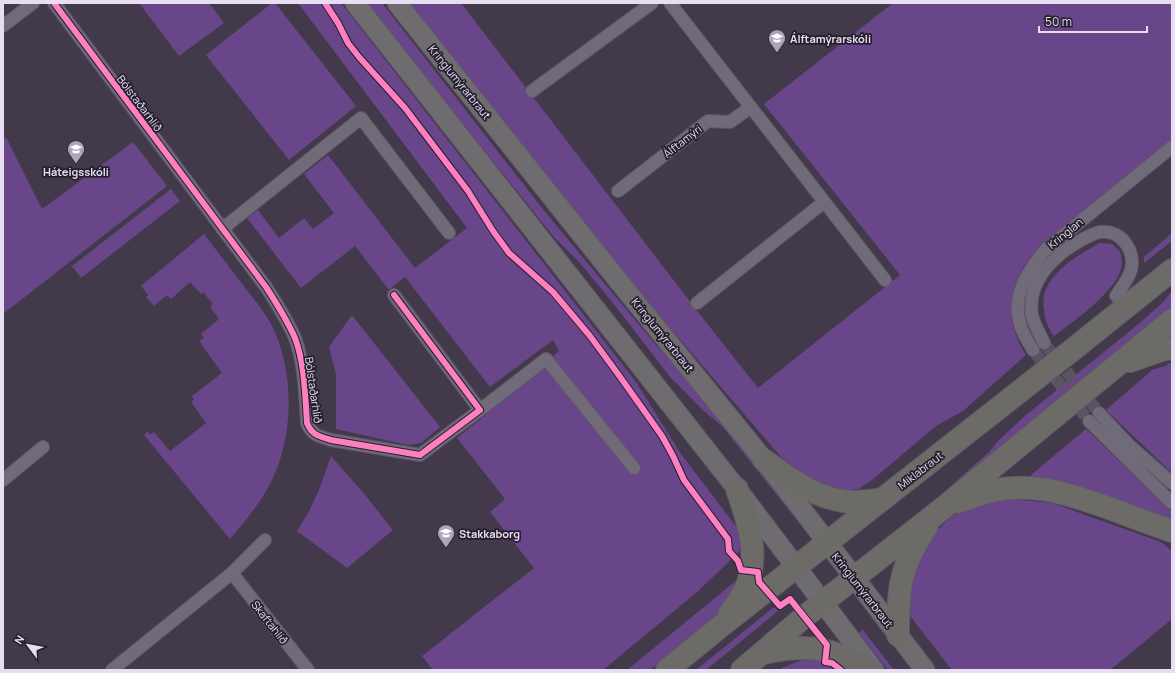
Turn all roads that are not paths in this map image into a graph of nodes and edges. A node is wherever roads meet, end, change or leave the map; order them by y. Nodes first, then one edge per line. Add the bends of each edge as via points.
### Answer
1 (33, 3) edge
2 (54, 3) edge
3 (355, 3) edge
4 (397, 3) edge
5 (652, 3) edge
6 (670, 3) edge
7 (3, 26) edge
8 (532, 91) dead end
9 (751, 107) junction
10 (1172, 147) edge
11 (618, 191) dead end
12 (824, 202) junction
13 (222, 229) junction
14 (450, 233) dead end
15 (1172, 270) edge
16 (885, 280) dead end
17 (394, 295) dead end
18 (1116, 296) joint
19 (697, 303) dead end
20 (1172, 320) edge
21 (1044, 342) tunnel mouth
22 (1172, 348) edge
23 (1033, 350) tunnel mouth
24 (1071, 351) junction
25 (1112, 368) junction
26 (480, 410) junction
27 (1099, 413) tunnel mouth
28 (1089, 421) tunnel mouth
29 (44, 446) dead end
30 (764, 460) junction
31 (634, 468) dead end
32 (3, 480) edge
33 (1172, 483) edge
34 (736, 489) junction
35 (882, 500) junction
36 (1172, 503) edge
37 (938, 512) junction
38 (1172, 531) edge
39 (265, 540) dead end
40 (827, 543) junction
41 (797, 567) junction
42 (232, 574) junction
43 (854, 578) junction
44 (823, 602) junction
45 (722, 626) junction
46 (898, 635) junction
47 (762, 653) junction
48 (112, 670) edge
49 (308, 670) edge
50 (668, 670) edge
51 (742, 670) edge
52 (870, 670) edge
53 (874, 670) edge
54 (925, 670) edge

1 - 7 street
2 - 13 street, Bólstaðarhlíð
3 - 34 main road
4 - 30 main road, Kringlumýrarbraut
5 - 8 street
6 - 9 street
9 - 11 street, Álftamýri via 730,122 708,121
9 - 12 street
10 - 23 street, Kringlan via 1044,251 1030,269 1023,281 1018,308 1023,332
12 - 16 street
12 - 19 street
13 - 14 street via 361,118
13 - 26 street, Bólstaðarhlíð via 286,318 302,363 310,432 331,440 420,455
15 - 24 highway, Miklabraut
17 - 26 street
18 - 21 street, Kringlan via 1126,282 1133,257 1119,237 1101,232 1089,235 1066,249 1050,263 1036,285 1032,315
18 - 24 highway via 1092,317
20 - 25 highway
22 - 25 highway
24 - 35 highway, Miklabraut
25 - 37 highway
26 - 31 street, Bólstaðarhlíð via 546,359
27 - 33 street via 1129,445
28 - 36 street
29 - 32 street
30 - 35 highway via 801,486 821,495 853,502
30 - 40 main road, Kringlumýrarbraut
34 - 41 main road
34 - 45 highway via 748,524 752,562 747,584
35 - 40 highway, Miklabraut
37 - 38 highway via 982,492 1034,488 1078,497
37 - 43 highway
37 - 46 highway via 918,540 904,571 899,593
39 - 42 street
40 - 41 highway, Miklabraut
40 - 43 main road, Kringlumýrarbraut
41 - 44 main road
41 - 45 highway, Miklabraut
42 - 48 street
42 - 49 street, Skaftahlíð
43 - 44 highway
43 - 46 main road, Kringlumýrarbraut
44 - 47 highway
44 - 53 main road
45 - 50 highway, Miklabraut
46 - 54 main road, Kringlumýrarbraut
47 - 51 highway
47 - 52 highway via 802,648 821,650 839,654

